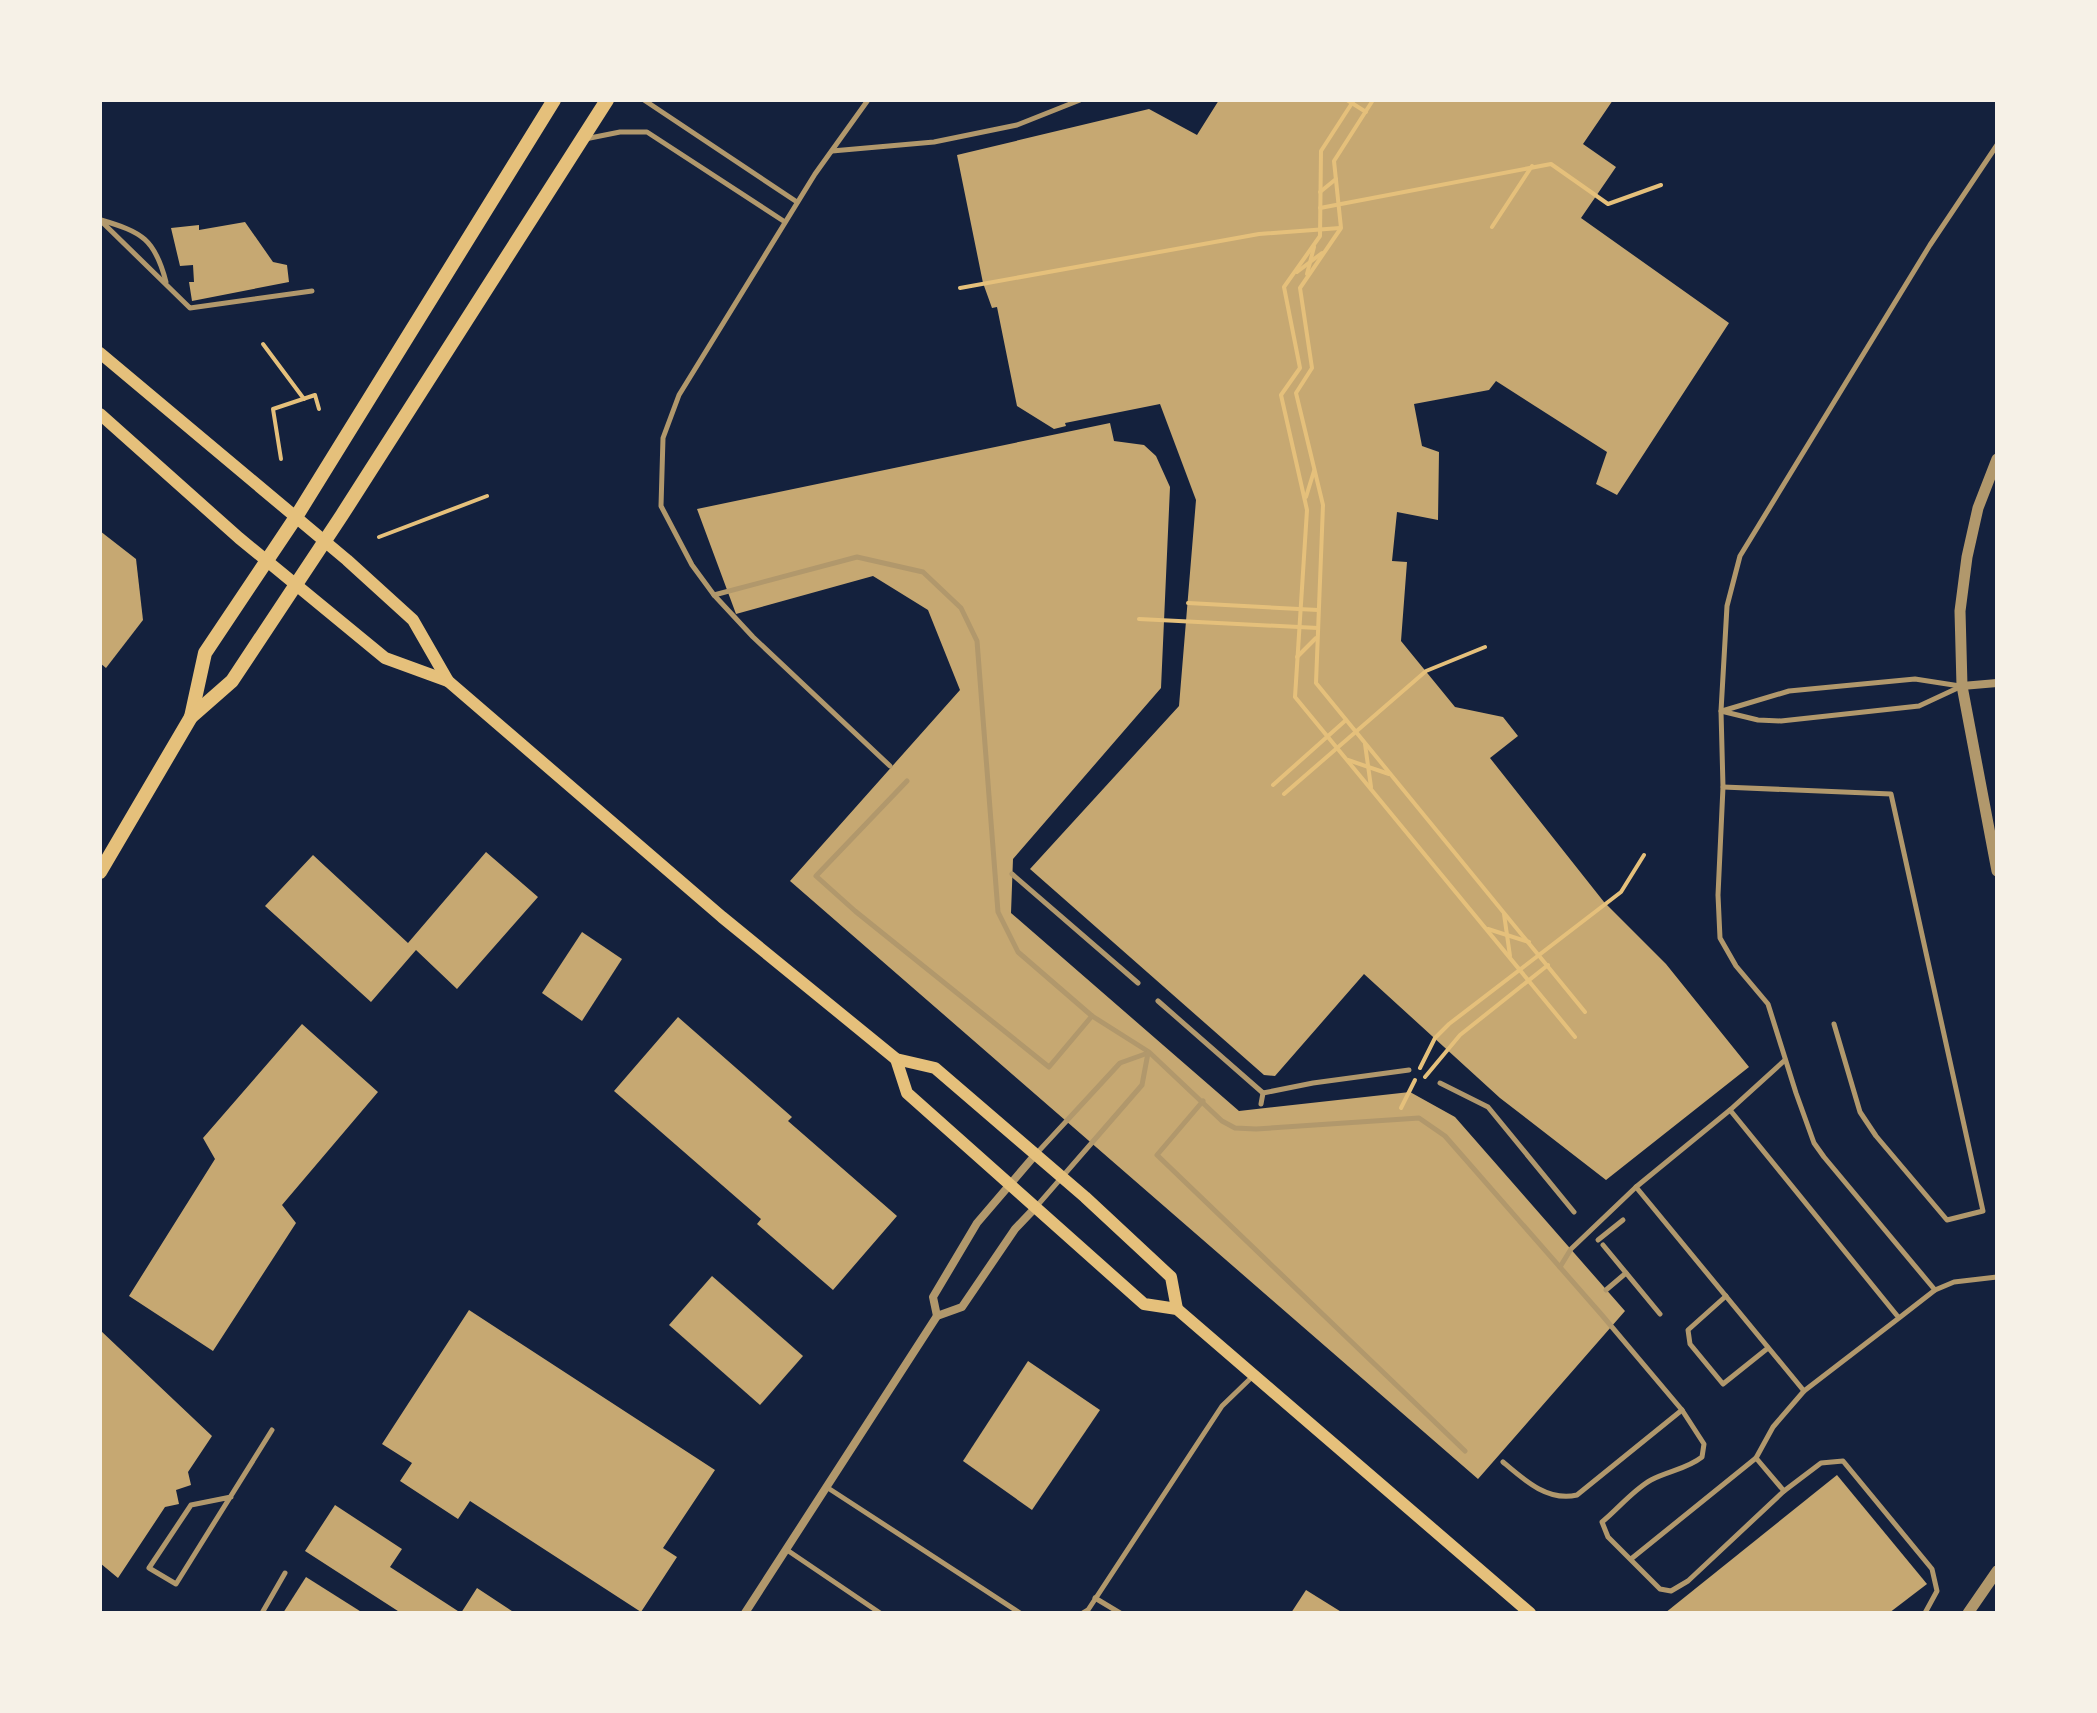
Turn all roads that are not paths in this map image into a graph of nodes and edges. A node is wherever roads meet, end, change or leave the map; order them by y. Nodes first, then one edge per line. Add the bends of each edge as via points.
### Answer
1 (554, 100) edge
2 (607, 100) edge
3 (644, 100) edge
4 (868, 100) edge
5 (1080, 100) edge
6 (582, 140) junction
7 (1997, 145) edge
8 (831, 151) junction
9 (797, 202) junction
10 (100, 220) edge
11 (785, 222) junction
12 (167, 285) junction
13 (312, 291) dead end
14 (100, 353) edge
15 (100, 414) edge
16 (1997, 459) edge
17 (296, 517) junction
18 (325, 541) junction
19 (266, 561) junction
20 (296, 585) junction
21 (714, 595) junction
22 (448, 681) junction
23 (1997, 683) edge
24 (1962, 686) junction
25 (1721, 711) junction
26 (191, 717) junction
27 (890, 766) dead end
28 (907, 781) dead end
29 (1723, 787) junction
30 (1997, 871) edge
31 (100, 872) edge
32 (1012, 874) dead end
33 (1138, 983) dead end
34 (1158, 1001) dead end
35 (1092, 1016) junction
36 (1834, 1024) dead end
37 (1149, 1052) junction
38 (896, 1059) junction
39 (1785, 1060) junction
40 (1409, 1070) dead end
41 (1440, 1083) dead end
42 (1263, 1093) junction
43 (1203, 1101) junction
44 (1261, 1104) dead end
45 (1730, 1110) junction
46 (1036, 1154) junction
47 (1062, 1177) junction
48 (1011, 1184) junction
49 (1636, 1187) junction
50 (1036, 1207) junction
51 (1574, 1212) dead end
52 (1623, 1220) dead end
53 (1560, 1267) junction
54 (1626, 1273) junction
55 (1997, 1277) edge
56 (1606, 1290) dead end
57 (1935, 1290) junction
58 (1726, 1296) junction
59 (1177, 1309) junction
60 (1660, 1314) dead end
61 (937, 1316) junction
62 (1899, 1318) junction
63 (1768, 1348) junction
64 (1253, 1376) junction
65 (1804, 1391) junction
66 (1682, 1410) junction
67 (272, 1430) dead end
68 (1465, 1451) dead end
69 (1756, 1458) junction
70 (1503, 1462) dead end
71 (828, 1488) junction
72 (1784, 1491) junction
73 (231, 1497) junction
74 (787, 1550) junction
75 (1631, 1559) junction
76 (1997, 1571) edge
77 (285, 1573) dead end
78 (1095, 1598) junction
79 (262, 1613) edge
80 (745, 1613) edge
81 (880, 1613) edge
82 (1020, 1613) edge
83 (1083, 1613) edge
84 (1120, 1613) edge
85 (1530, 1613) edge
86 (1925, 1613) edge
87 (1968, 1613) edge

1 - 17 main road
2 - 6 main road
3 - 9 lane
4 - 8 lane
5 - 8 lane via 1017,125 907,146
6 - 11 lane via 647,132
6 - 18 main road
7 - 25 lane via 1740,556 1727,606
8 - 9 lane
9 - 11 lane
10 - 12 lane
10 - 12 lane via 134,230 151,246 159,254
11 - 21 lane via 679,395 663,438 661,506
12 - 13 lane via 190,308
14 - 17 main road
15 - 19 main road
16 - 24 street via 1967,557 1960,611
17 - 18 main road
17 - 19 main road
18 - 20 main road
18 - 22 main road via 413,620
19 - 20 main road
19 - 26 main road via 205,653
20 - 22 main road via 385,658
20 - 26 main road via 232,681
21 - 27 lane
21 - 35 lane via 857,557 923,572 961,608 977,641 998,912 1018,952
22 - 38 main road
23 - 24 street
24 - 25 lane via 1915,679 1789,691
24 - 25 lane via 1919,706 1781,721
24 - 30 street
25 - 29 lane
26 - 31 main road
28 - 35 lane via 816,876 1049,1067
29 - 36 lane via 1891,794 1983,1211 1947,1220 1876,1136 1860,1112
29 - 39 lane via 1720,938 1768,1004
32 - 33 lane
34 - 42 lane
35 - 37 lane
37 - 43 lane
37 - 46 lane via 1120,1063
37 - 47 lane via 1142,1085
38 - 46 main road via 935,1068
38 - 48 main road via 907,1093
39 - 45 lane
39 - 57 lane via 1814,1143
40 - 42 lane
41 - 51 lane via 1488,1107
42 - 44 lane
43 - 53 lane via 1235,1128 1419,1118 1445,1136
43 - 68 lane via 1157,1155
45 - 49 lane
45 - 62 lane
46 - 47 main road
46 - 48 street
47 - 50 lane
47 - 59 main road via 1171,1277
48 - 50 main road
48 - 61 street via 977,1223 933,1297
49 - 53 lane
49 - 58 lane
50 - 59 main road via 1144,1304
50 - 61 street via 962,1307
52 - 54 lane via 1601,1242
53 - 66 lane
54 - 56 lane
54 - 60 lane
55 - 57 lane
57 - 62 lane
58 - 63 lane
58 - 63 lane via 1688,1330 1690,1344 1706,1364 1723,1384
59 - 64 main road
61 - 71 street
62 - 65 lane
63 - 65 lane
64 - 78 lane via 1222,1406
64 - 85 main road
65 - 69 lane via 1773,1427
66 - 70 lane via 1577,1495 1564,1498 1530,1485
66 - 75 lane via 1704,1444 1702,1457 1647,1482 1602,1522 1608,1537
67 - 73 lane
69 - 72 lane
69 - 75 lane
71 - 74 street
71 - 82 lane
72 - 75 lane via 1671,1591 1660,1589
72 - 86 lane via 1821,1463 1843,1461 1932,1569 1937,1591
73 - 73 lane via 176,1584 149,1568 191,1505
74 - 80 street
74 - 81 lane
76 - 87 street
77 - 79 lane
78 - 83 lane
78 - 84 lane

